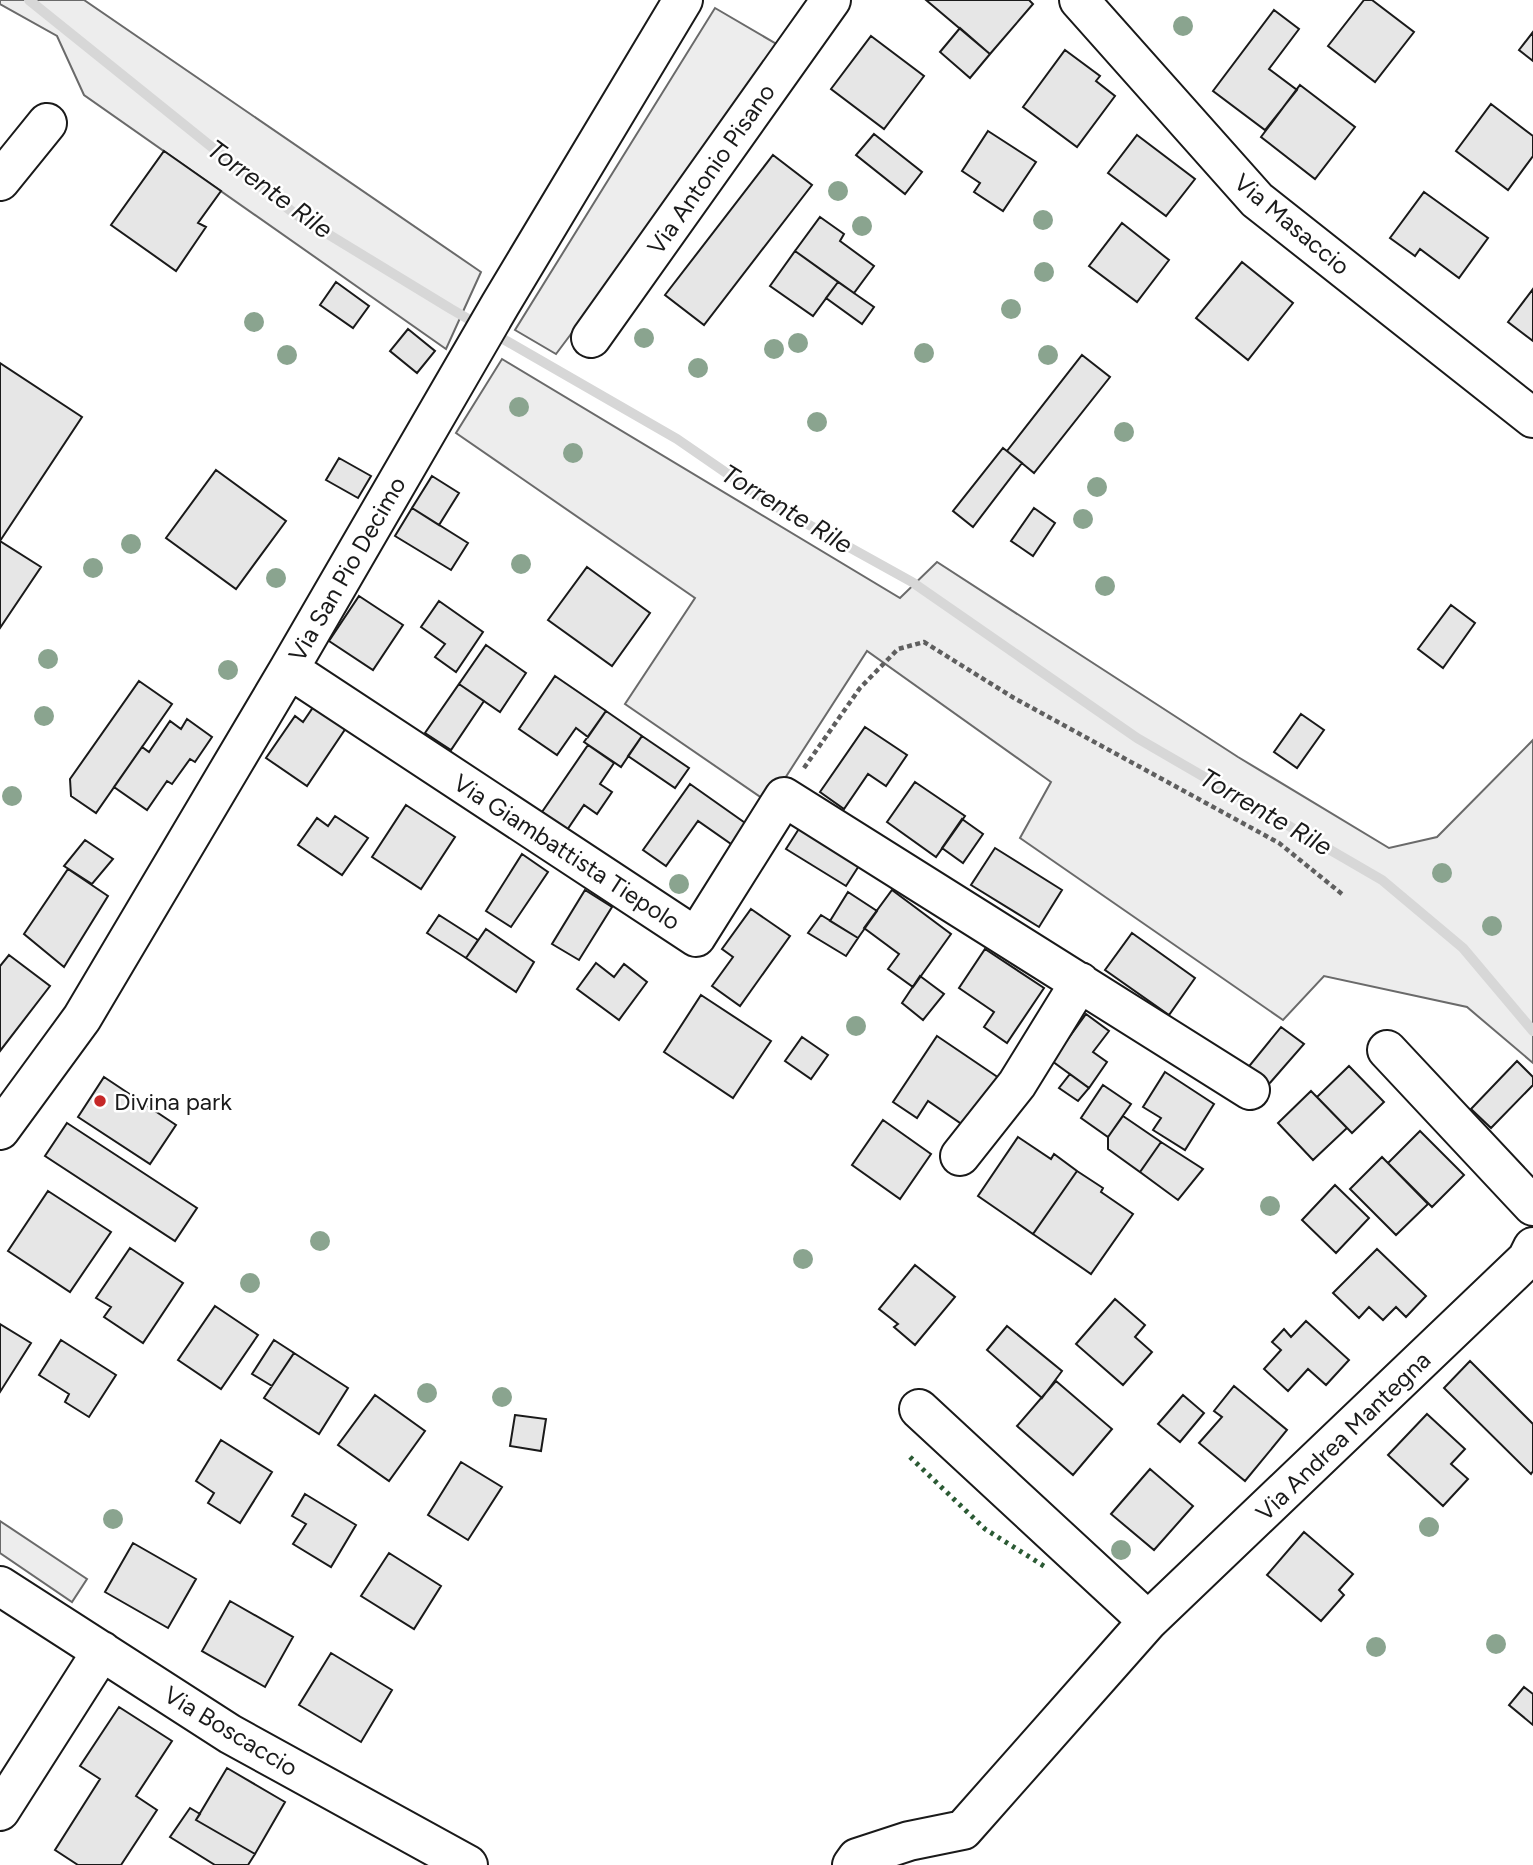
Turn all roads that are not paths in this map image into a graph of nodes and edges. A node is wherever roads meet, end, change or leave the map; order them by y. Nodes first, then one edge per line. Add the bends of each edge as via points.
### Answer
1 (683, 0) edge
2 (831, 0) edge
3 (1079, 0) edge
4 (47, 123) dead end
5 (0, 181) edge
6 (591, 338) dead end
7 (1533, 418) edge
8 (289, 669) junction
9 (1080, 982) junction
10 (1387, 1050) dead end
11 (1250, 1090) dead end
12 (0, 1130) edge
13 (960, 1156) dead end
14 (1533, 1206) edge
15 (1533, 1247) edge
16 (919, 1409) dead end
17 (0, 1586) edge
18 (1148, 1621) junction
19 (102, 1651) junction
20 (0, 1811) edge
21 (468, 1865) edge
22 (852, 1865) edge

1 - 8 street, Via San Pio Decimo
2 - 6 street, Via Antonio Pisano
3 - 7 street, Via Masaccio via 1256,200
4 - 5 street
8 - 9 street, Via Giambattista Tiepolo via 696,937 784,797
8 - 12 street, Via San Pio Decimo via 82,1018
9 - 11 street
9 - 13 street via 1017,1084
10 - 14 street
15 - 18 street, Via Andrea Mantegna via 1527,1259
16 - 18 street
17 - 19 street, Via Boscaccio
18 - 22 street, Via Andrea Mantegna via 963,1830 909,1841 857,1858
19 - 20 street
19 - 21 street, Via Boscaccio via 230,1734

